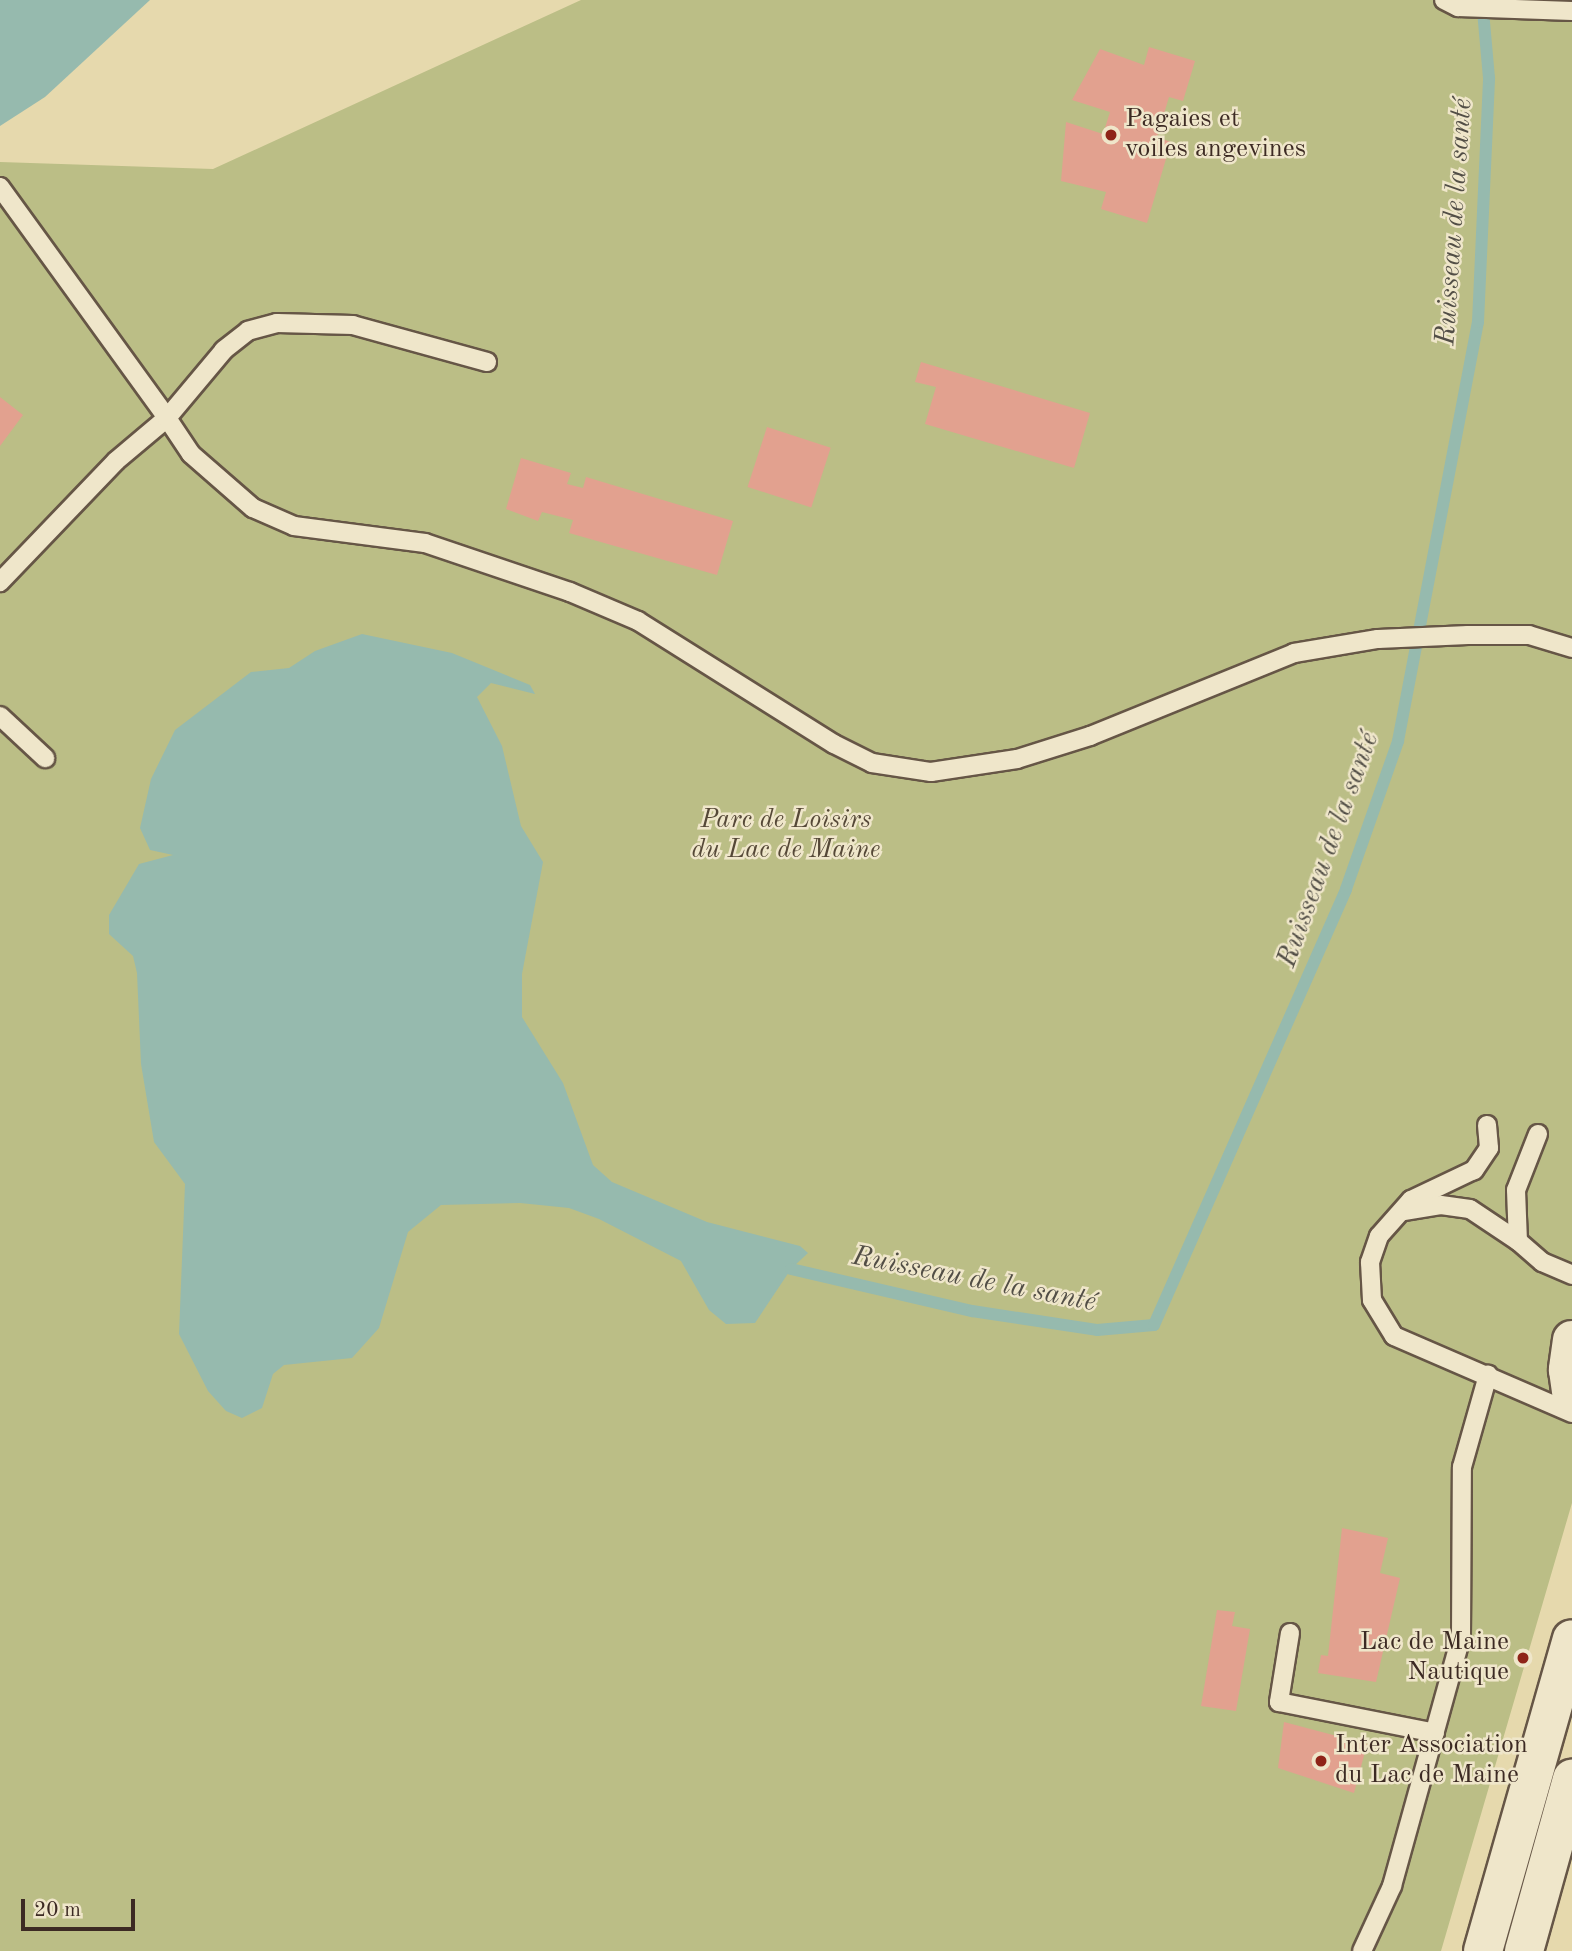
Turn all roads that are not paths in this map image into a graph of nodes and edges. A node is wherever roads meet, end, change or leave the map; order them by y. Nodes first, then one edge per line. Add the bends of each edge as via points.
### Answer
1 (1444, 0) edge
2 (1572, 11) edge
3 (0, 187) edge
4 (486, 362) dead end
5 (167, 418) junction
6 (0, 582) edge
7 (1572, 648) edge
8 (0, 716) edge
9 (45, 758) dead end
10 (1487, 1125) dead end
11 (1538, 1134) dead end
12 (1399, 1213) junction
13 (1518, 1241) junction
14 (1572, 1275) edge
15 (1572, 1340) edge
16 (1488, 1375) junction
17 (1572, 1400) edge
18 (1572, 1413) edge
19 (1290, 1633) dead end
20 (1572, 1639) edge
21 (1435, 1733) junction
22 (1572, 1779) edge
23 (1362, 1951) edge
24 (1483, 1951) edge
25 (1524, 1951) edge

1 - 2 lane via 1483,8
3 - 5 lane
4 - 5 lane via 353,325 277,323 248,331 224,350
5 - 6 lane via 116,461
5 - 7 lane via 191,454 254,508 294,526 425,543 570,592 638,621 872,763 931,772 1017,759 1090,736 1294,653 1378,639 1530,635
8 - 9 lane
10 - 12 lane via 1489,1148 1474,1170 1411,1200
11 - 13 lane via 1516,1190
12 - 13 lane via 1414,1206 1470,1209
12 - 16 lane via 1378,1236 1370,1262 1372,1300 1394,1336
13 - 14 lane via 1542,1262
15 - 17 street via 1568,1370
16 - 18 lane
16 - 21 lane via 1462,1466 1461,1638
19 - 21 lane via 1279,1702
20 - 24 street
21 - 23 lane via 1392,1886
22 - 25 street

